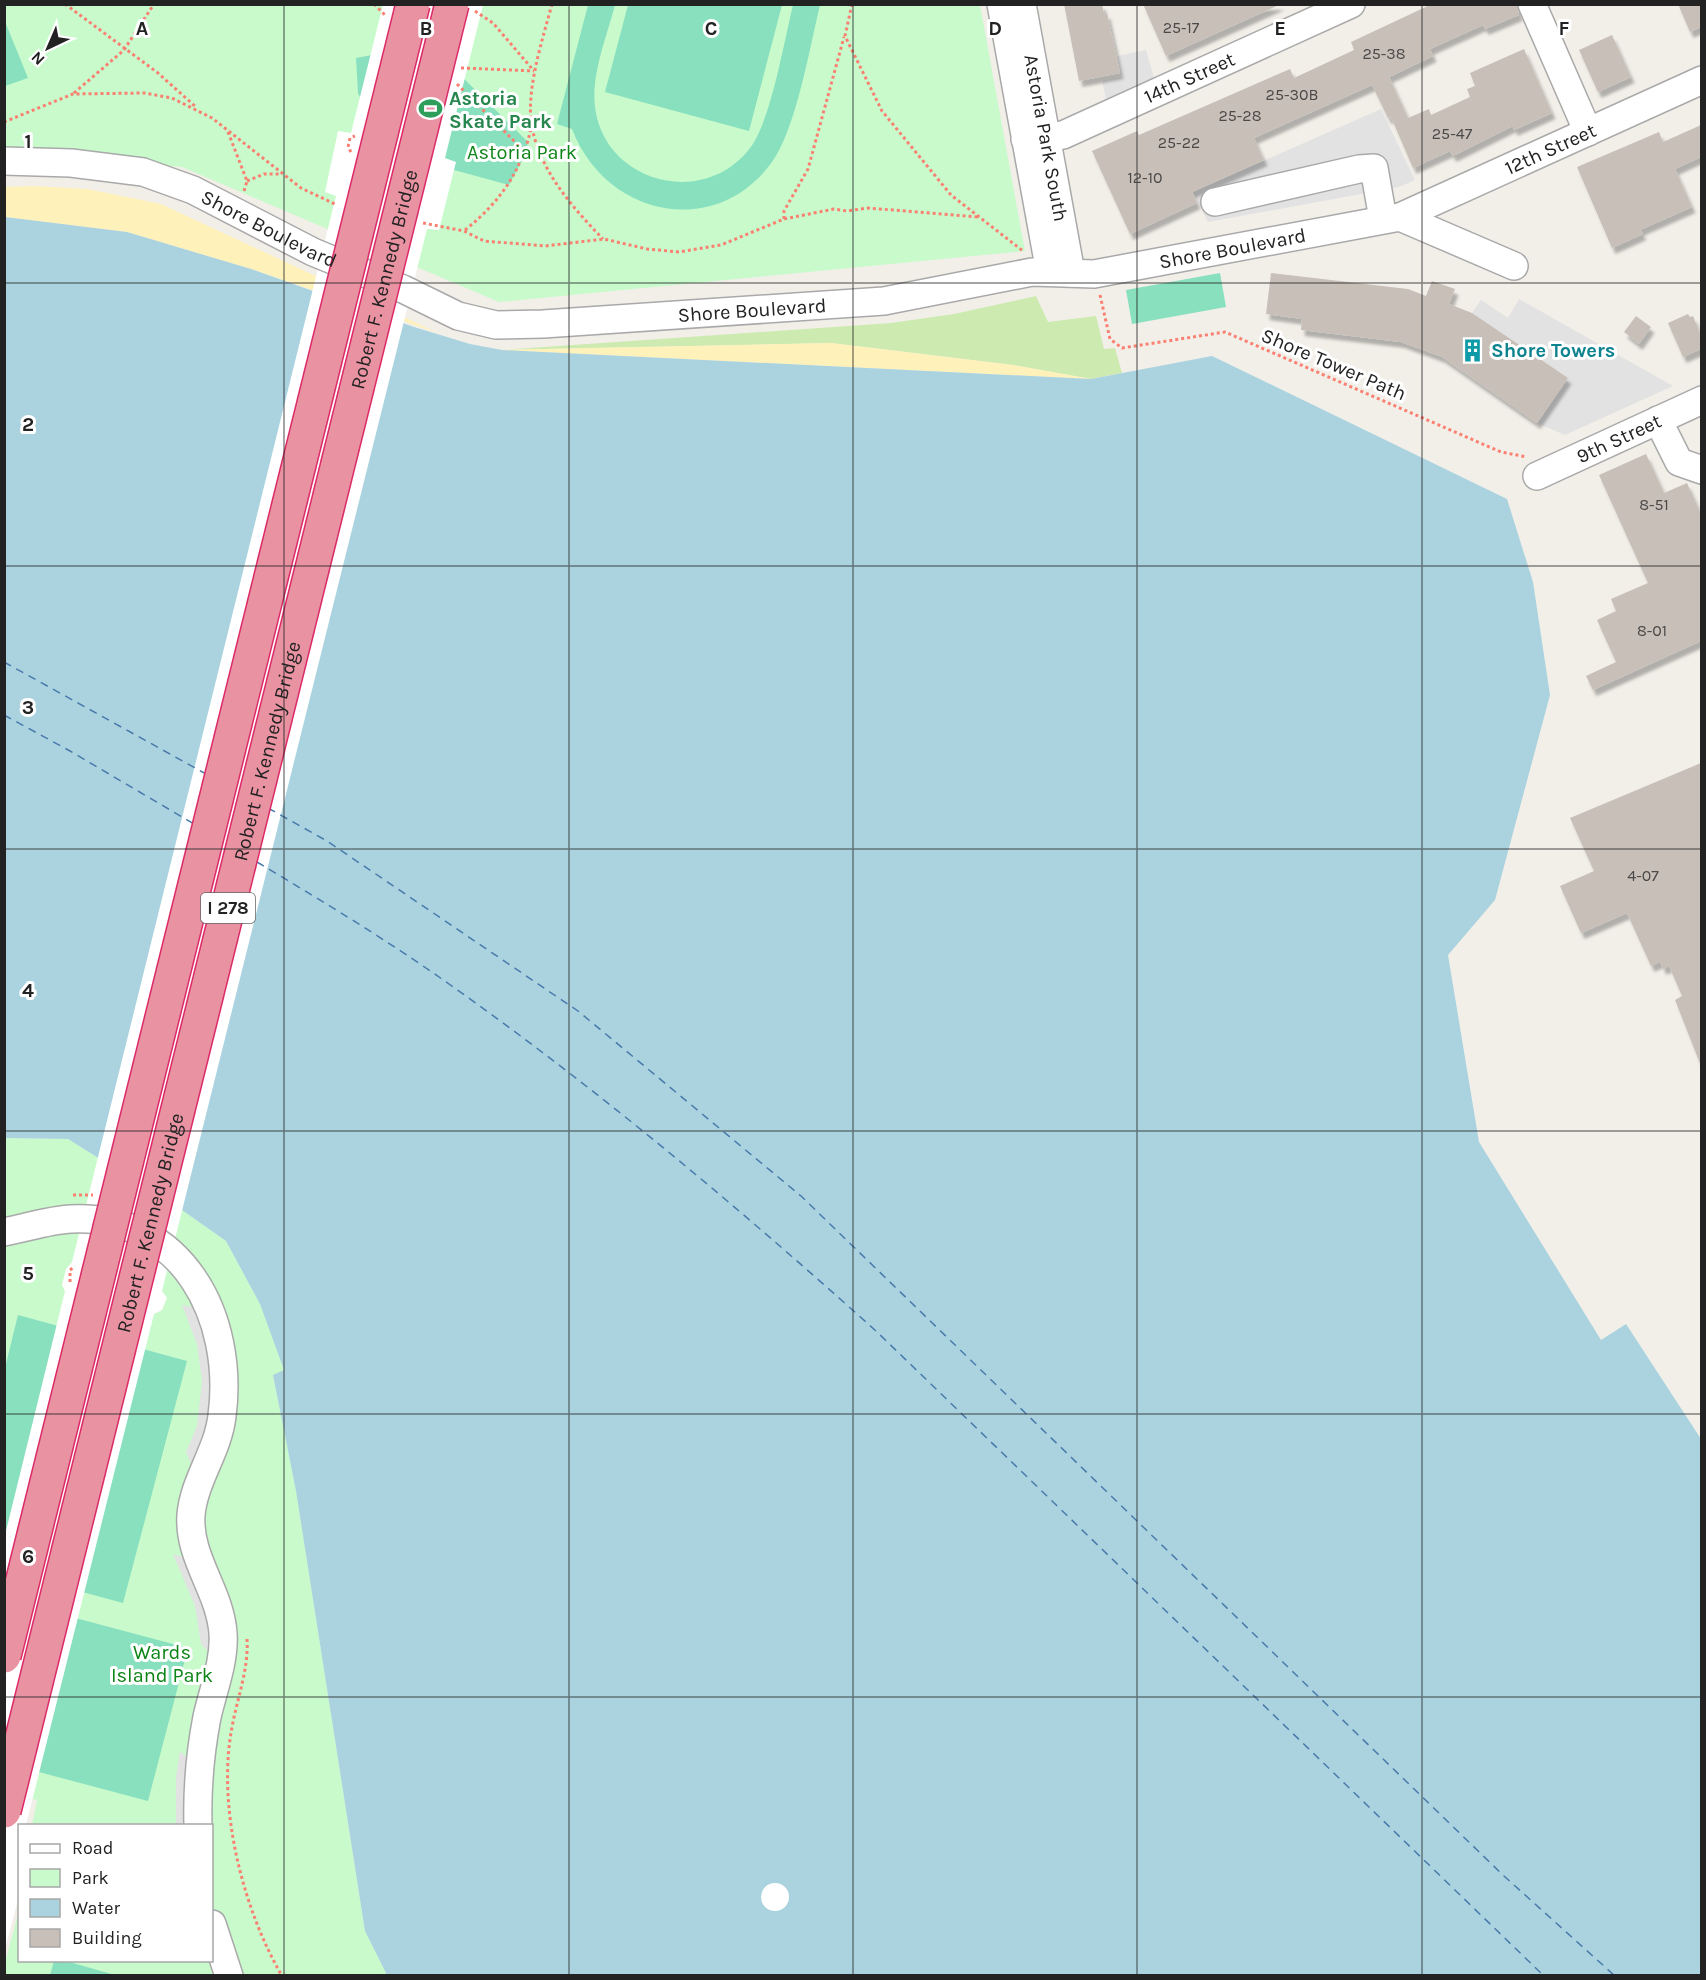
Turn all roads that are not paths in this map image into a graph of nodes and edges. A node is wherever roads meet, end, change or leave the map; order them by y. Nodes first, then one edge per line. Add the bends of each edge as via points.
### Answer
1 (413, 4) edge
2 (452, 4) edge
3 (1001, 4) edge
4 (1022, 4) edge
5 (1351, 4) edge
6 (1532, 4) edge
7 (1701, 80) edge
8 (1588, 132) junction
9 (1036, 138) junction
10 (4, 162) edge
11 (1215, 201) dead end
12 (1392, 218) junction
13 (1039, 265) junction
14 (1514, 266) dead end
15 (1701, 400) edge
16 (1658, 420) junction
17 (1533, 467) road end
18 (1701, 470) edge
19 (4, 1232) edge
20 (4, 1656) edge
21 (4, 1811) edge
22 (198, 1824) edge
23 (213, 1927) edge
24 (229, 1976) edge

1 - 20 highway, Robert F. Kennedy Bridge / I 278, bridge
2 - 21 highway, Robert F. Kennedy Bridge / I 278, bridge
3 - 9 street, Astoria Park South
4 - 9 street, Astoria Park South
5 - 9 street, 14th Street via 1067,133
6 - 8 street
7 - 8 street, 12th Street
8 - 12 street, 12th Street
9 - 13 street, Astoria Park South
10 - 13 street, Shore Boulevard via 70,163 143,172 193,190 313,252 458,316 496,325 884,301
11 - 12 street via 1374,168
12 - 13 street, Shore Boulevard via 1094,274
12 - 14 street
15 - 16 street, 9th Street
16 - 17 street, 9th Street
16 - 18 street via 1678,462
19 - 22 street via 70,1219 105,1221 139,1232 175,1256 211,1309 224,1367 222,1417 218,1438 195,1496 192,1523 197,1560 216,1601 223,1632 221,1661 202,1745
23 - 24 street

